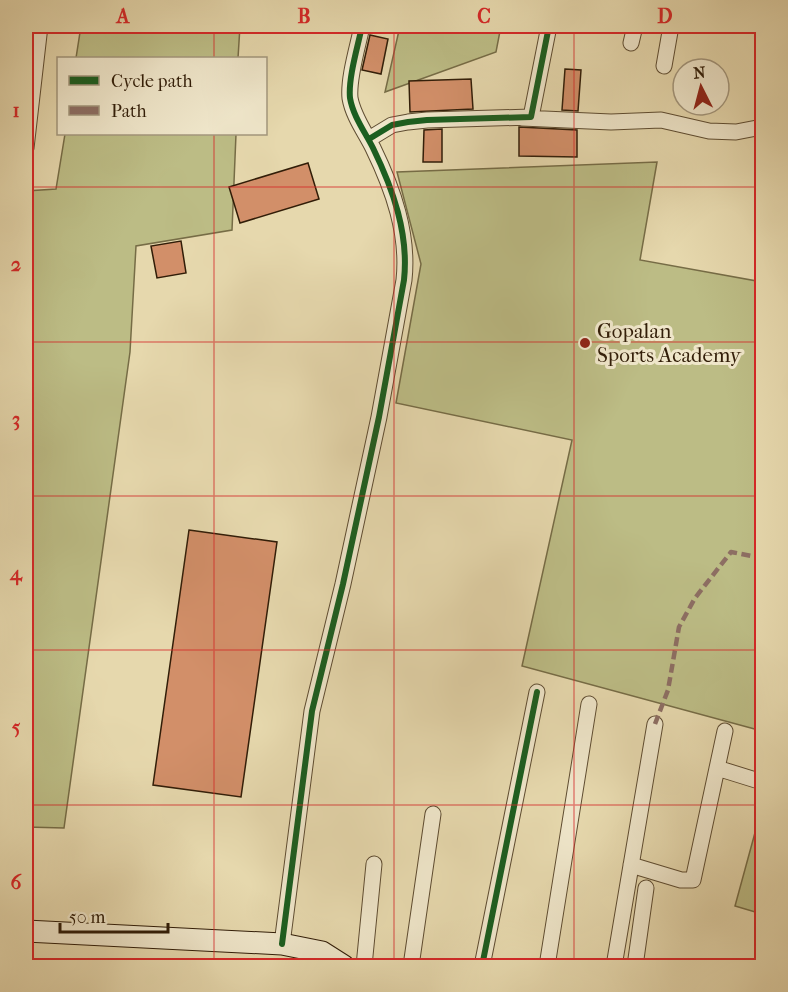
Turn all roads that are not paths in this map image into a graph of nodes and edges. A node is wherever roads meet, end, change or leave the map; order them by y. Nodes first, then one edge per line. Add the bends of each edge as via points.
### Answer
1 (40, 26) edge
2 (362, 26) edge
3 (549, 26) edge
4 (634, 26) edge
5 (671, 26) edge
6 (632, 43) dead end
7 (664, 66) dead end
8 (522, 118) junction
9 (762, 127) edge
10 (369, 139) junction
11 (26, 148) edge
12 (537, 692) dead end
13 (589, 704) dead end
14 (655, 724) dead end
15 (725, 731) dead end
16 (717, 768) junction
17 (762, 782) edge
18 (433, 814) dead end
19 (374, 864) dead end
20 (631, 865) junction
21 (646, 888) dead end
22 (26, 931) edge
23 (282, 944) junction
24 (344, 966) edge
25 (364, 966) edge
26 (411, 966) edge
27 (482, 966) edge
28 (547, 966) edge
29 (614, 966) edge
30 (635, 966) edge

1 - 11 street
2 - 10 street via 350,93 354,112
3 - 8 street via 531,117
4 - 6 street
5 - 7 street
8 - 9 street via 661,120 709,131 736,132
8 - 10 street via 408,122 392,125
10 - 23 street via 401,224 405,242 404,280 343,584 312,711
12 - 27 street
13 - 28 street
14 - 20 street
15 - 16 street
16 - 17 street
16 - 20 street via 693,880
18 - 26 street
19 - 25 street
20 - 29 street
21 - 30 street
22 - 23 street
23 - 24 street via 322,952

